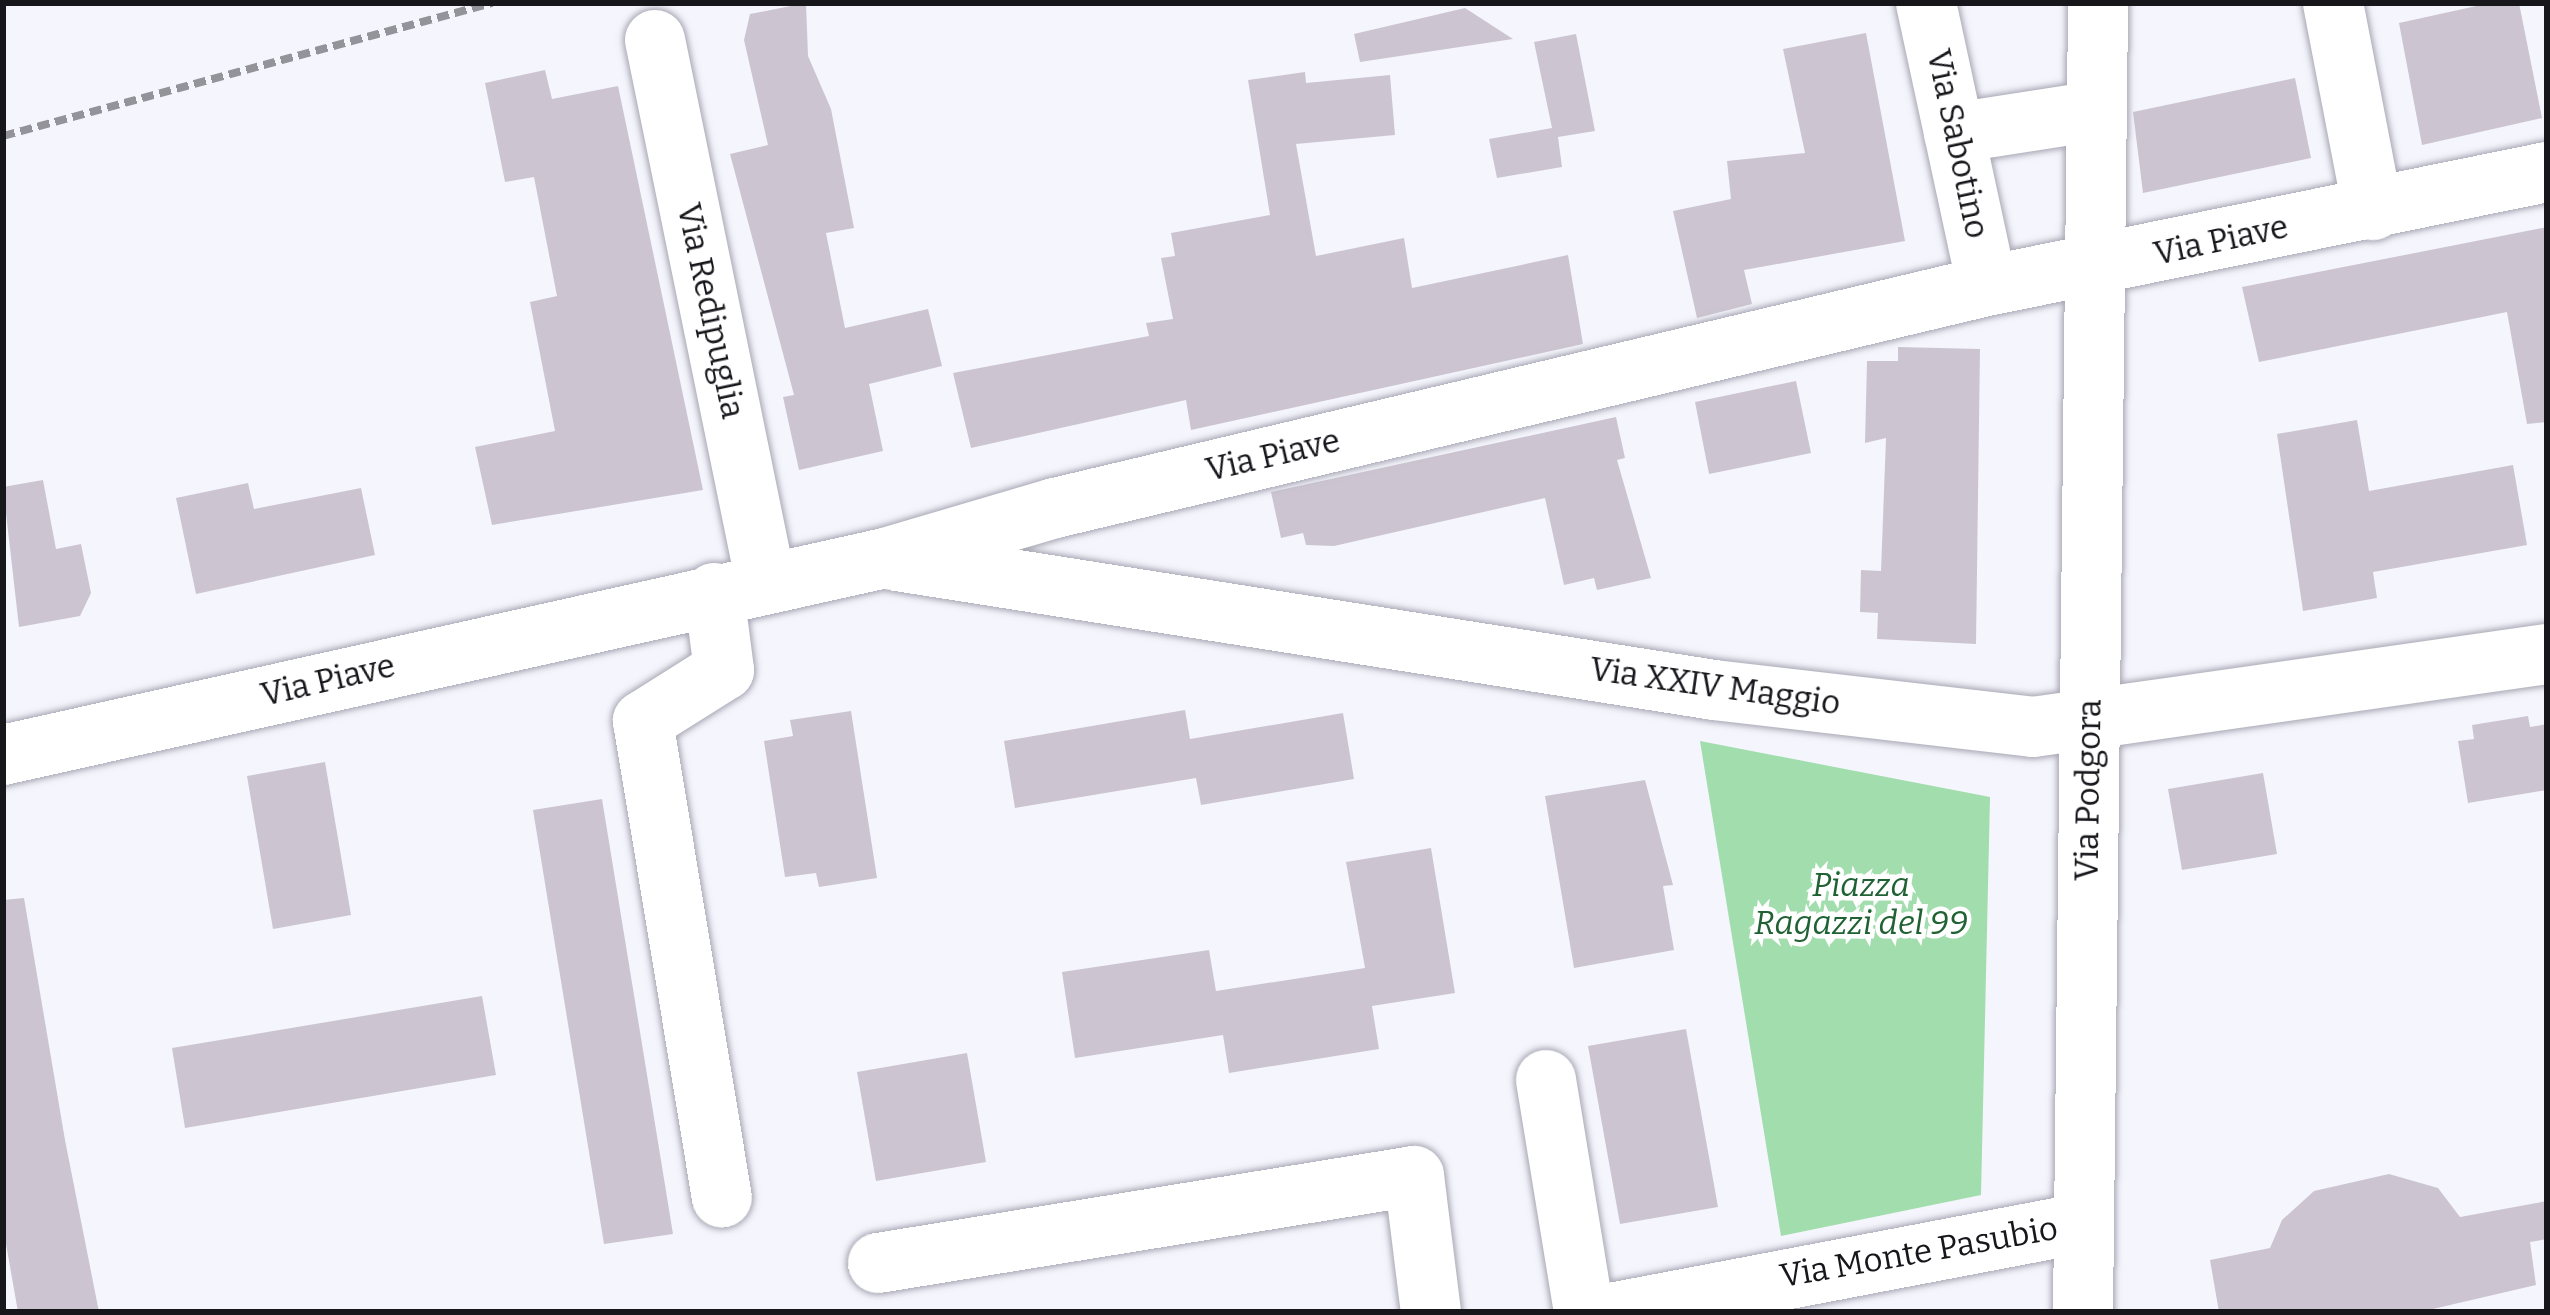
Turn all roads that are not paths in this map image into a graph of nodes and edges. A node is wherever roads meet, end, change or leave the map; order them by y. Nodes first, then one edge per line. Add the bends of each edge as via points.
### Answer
1 (1926, 3) edge
2 (2098, 3) edge
3 (2333, 3) edge
4 (655, 40) dead end
5 (2096, 111) junction
6 (1954, 133) junction
7 (2547, 172) edge
8 (2373, 210) junction
9 (2092, 267) junction
10 (1988, 286) junction
11 (885, 558) junction
12 (740, 588) junction
13 (2547, 654) edge
14 (2090, 717) junction
15 (3, 755) edge
16 (1546, 1080) dead end
17 (722, 1198) dead end
18 (2081, 1223) junction
19 (878, 1263) dead end
20 (1431, 1312) edge
21 (1584, 1312) edge
22 (1616, 1312) edge
23 (2083, 1312) edge

1 - 6 street, Via Sabotino
2 - 5 street, Via Podgora
3 - 8 street
4 - 12 street, Via Redipuglia
5 - 6 street
5 - 9 street, Via Podgora
6 - 10 street, Via Sabotino
7 - 8 street, Via Piave
8 - 9 street, Via Piave
9 - 10 street, Via Piave
9 - 14 street, Via Podgora
10 - 11 street, Via Piave via 1055,508
11 - 12 street, Via Piave
11 - 14 street, Via XXIV Maggio via 1714,690 2033,727
12 - 15 street, Via Piave
12 - 17 street, Via Redipuglia via 724,670 644,721
13 - 14 street, Via XXIV Maggio
14 - 18 street, Via Podgora
16 - 21 street
18 - 22 street, Via Monte Pasubio
18 - 23 street, Via Podgora
19 - 20 street via 1414,1176

